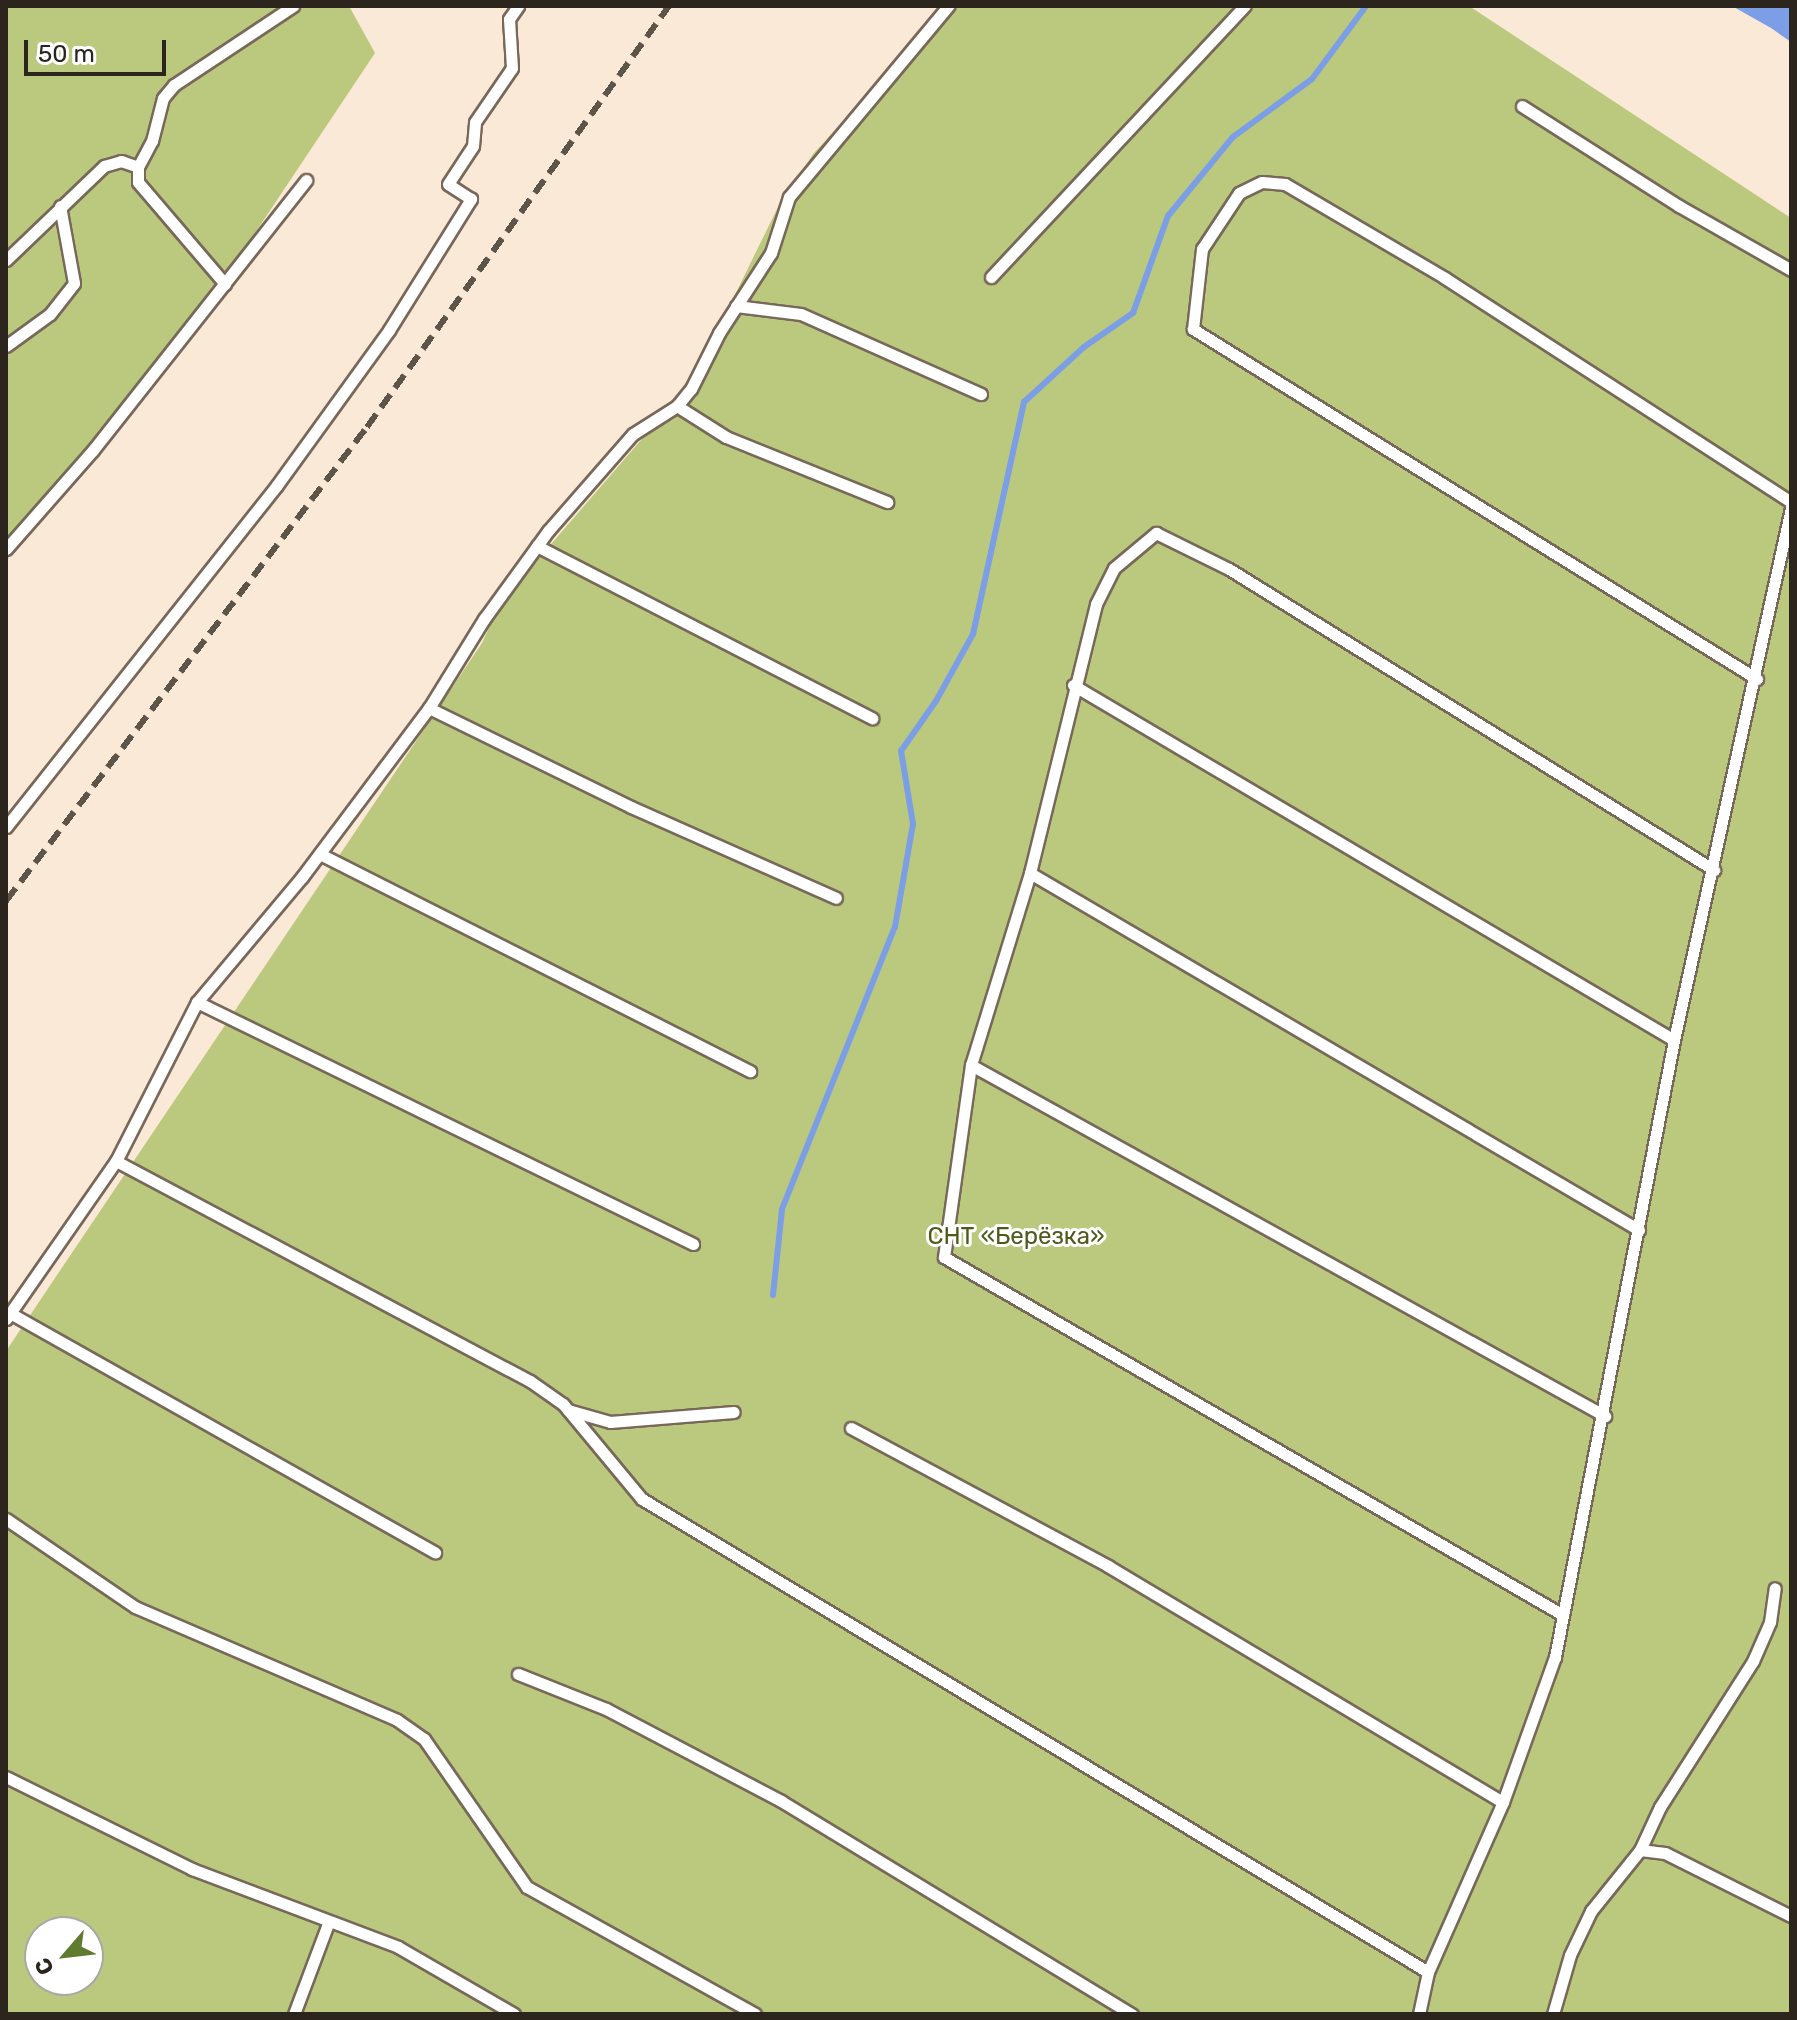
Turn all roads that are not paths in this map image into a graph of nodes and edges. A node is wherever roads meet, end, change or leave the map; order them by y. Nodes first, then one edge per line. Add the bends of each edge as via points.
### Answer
1 (293, 6) edge
2 (518, 6) edge
3 (948, 6) edge
4 (1245, 6) edge
5 (1522, 106) dead end
6 (138, 167) junction
7 (306, 180) dead end
8 (60, 206) junction
9 (6, 260) edge
10 (1791, 270) edge
11 (991, 277) dead end
12 (225, 284) junction
13 (736, 306) junction
14 (6, 346) edge
15 (981, 394) dead end
16 (677, 406) junction
17 (887, 502) dead end
18 (1791, 505) edge
19 (537, 546) junction
20 (6, 549) edge
21 (1757, 679) junction
22 (1073, 685) junction
23 (429, 708) junction
24 (872, 718) dead end
25 (6, 827) edge
26 (320, 854) junction
27 (1714, 870) junction
28 (1030, 873) junction
29 (836, 898) dead end
30 (197, 1002) junction
31 (1674, 1040) junction
32 (971, 1065) junction
33 (750, 1071) dead end
34 (116, 1161) junction
35 (1639, 1230) junction
36 (693, 1244) dead end
37 (8, 1316) edge
38 (568, 1410) junction
39 (734, 1412) dead end
40 (1605, 1416) junction
41 (851, 1428) dead end
42 (6, 1519) edge
43 (435, 1552) dead end
44 (1775, 1588) dead end
45 (1563, 1615) junction
46 (518, 1674) dead end
47 (6, 1777) edge
48 (1503, 1802) junction
49 (1640, 1850) junction
50 (1791, 1916) edge
51 (329, 1921) junction
52 (1428, 1972) junction
53 (294, 2014) edge
54 (514, 2014) edge
55 (755, 2014) edge
56 (1132, 2014) edge
57 (1419, 2014) edge
58 (1553, 2014) edge

1 - 6 lane via 174,85 163,98 152,141
2 - 25 lane via 509,19 512,68 475,122 473,146 448,184 471,199 389,330 277,485
3 - 13 lane via 789,197 771,253
4 - 11 lane
5 - 10 lane
6 - 8 lane via 121,161 104,166
6 - 12 lane via 138,182
7 - 12 lane
8 - 9 lane
8 - 14 lane via 74,283 50,314
12 - 20 lane
13 - 15 lane via 801,314
13 - 16 lane
16 - 17 lane via 726,437
16 - 19 lane via 633,434
18 - 21 lane
18 - 21 lane via 1445,278 1285,184 1262,182 1239,193 1202,249 1193,329
19 - 23 lane
19 - 24 lane
21 - 27 lane
22 - 27 lane via 1096,604 1114,568 1144,538 1156,533 1170,536
22 - 28 lane
22 - 31 lane
23 - 26 lane
23 - 29 lane via 631,807
26 - 30 lane
26 - 33 lane
27 - 31 lane
28 - 32 lane
28 - 35 lane
30 - 34 lane
30 - 36 lane
31 - 35 lane
32 - 40 lane
32 - 45 lane via 944,1257
34 - 37 lane
34 - 38 lane via 485,1356
35 - 40 lane
37 - 43 lane
38 - 39 lane via 610,1422
38 - 52 lane via 642,1499
40 - 45 lane
41 - 48 lane via 1108,1566
42 - 55 lane via 135,1607 397,1720 424,1739 527,1887
44 - 49 lane via 1770,1622 1753,1661 1660,1807
45 - 48 lane via 1555,1657
46 - 56 lane via 606,1709 781,1801
47 - 51 lane via 192,1869
48 - 52 lane
49 - 50 lane via 1665,1853
49 - 58 lane via 1591,1911 1570,1955
51 - 53 lane
51 - 54 lane via 398,1947
52 - 57 lane

